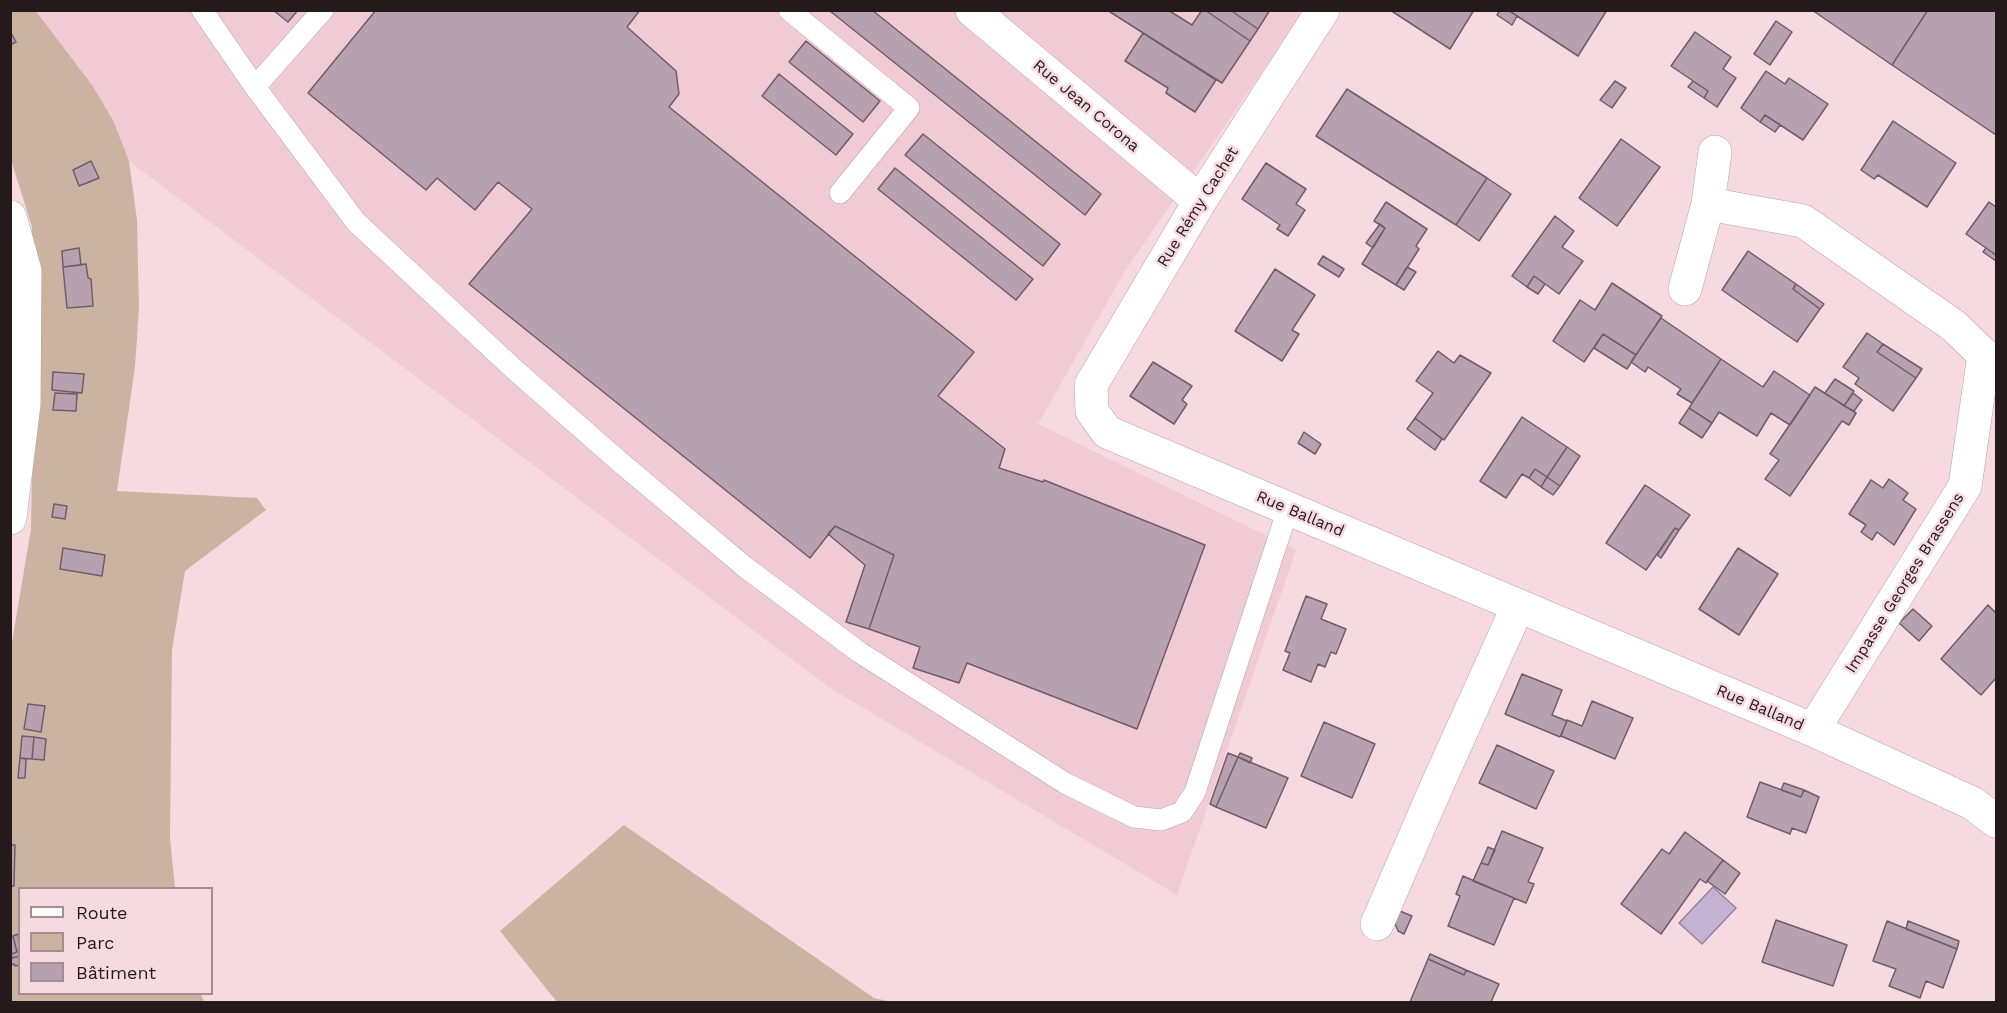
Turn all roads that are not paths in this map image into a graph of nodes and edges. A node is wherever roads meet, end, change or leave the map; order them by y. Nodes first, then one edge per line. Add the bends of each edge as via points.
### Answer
1 (202, 10) edge
2 (323, 10) edge
3 (789, 10) edge
4 (972, 10) edge
5 (1323, 10) edge
6 (255, 87) junction
7 (1714, 152) dead end
8 (840, 193) dead end
9 (1200, 201) junction
10 (1708, 204) junction
11 (10, 217) edge
12 (1685, 289) dead end
13 (1092, 411) joint
14 (1288, 508) junction
15 (10, 518) edge
16 (1518, 606) junction
17 (1814, 730) junction
18 (1996, 821) edge
19 (1377, 924) dead end

1 - 6 lane
2 - 6 lane
3 - 8 lane via 909,108
4 - 9 street, Rue Jean Corona
5 - 9 street, Rue Rémy Cachet
6 - 14 lane via 356,222 524,378 745,567 869,658 1065,783 1134,817 1161,820 1182,812 1195,792
7 - 10 street
9 - 13 street, Rue Rémy Cachet via 1091,385
10 - 12 street
10 - 17 street, Impasse Georges Brassens via 1803,221 1954,326 1984,355 1965,486
11 - 15 street via 25,271 24,404
13 - 14 street, Rue Balland via 1107,432
14 - 16 street, Rue Balland
16 - 17 street, Rue Balland
16 - 19 street
17 - 18 street, Rue Balland via 1972,803

